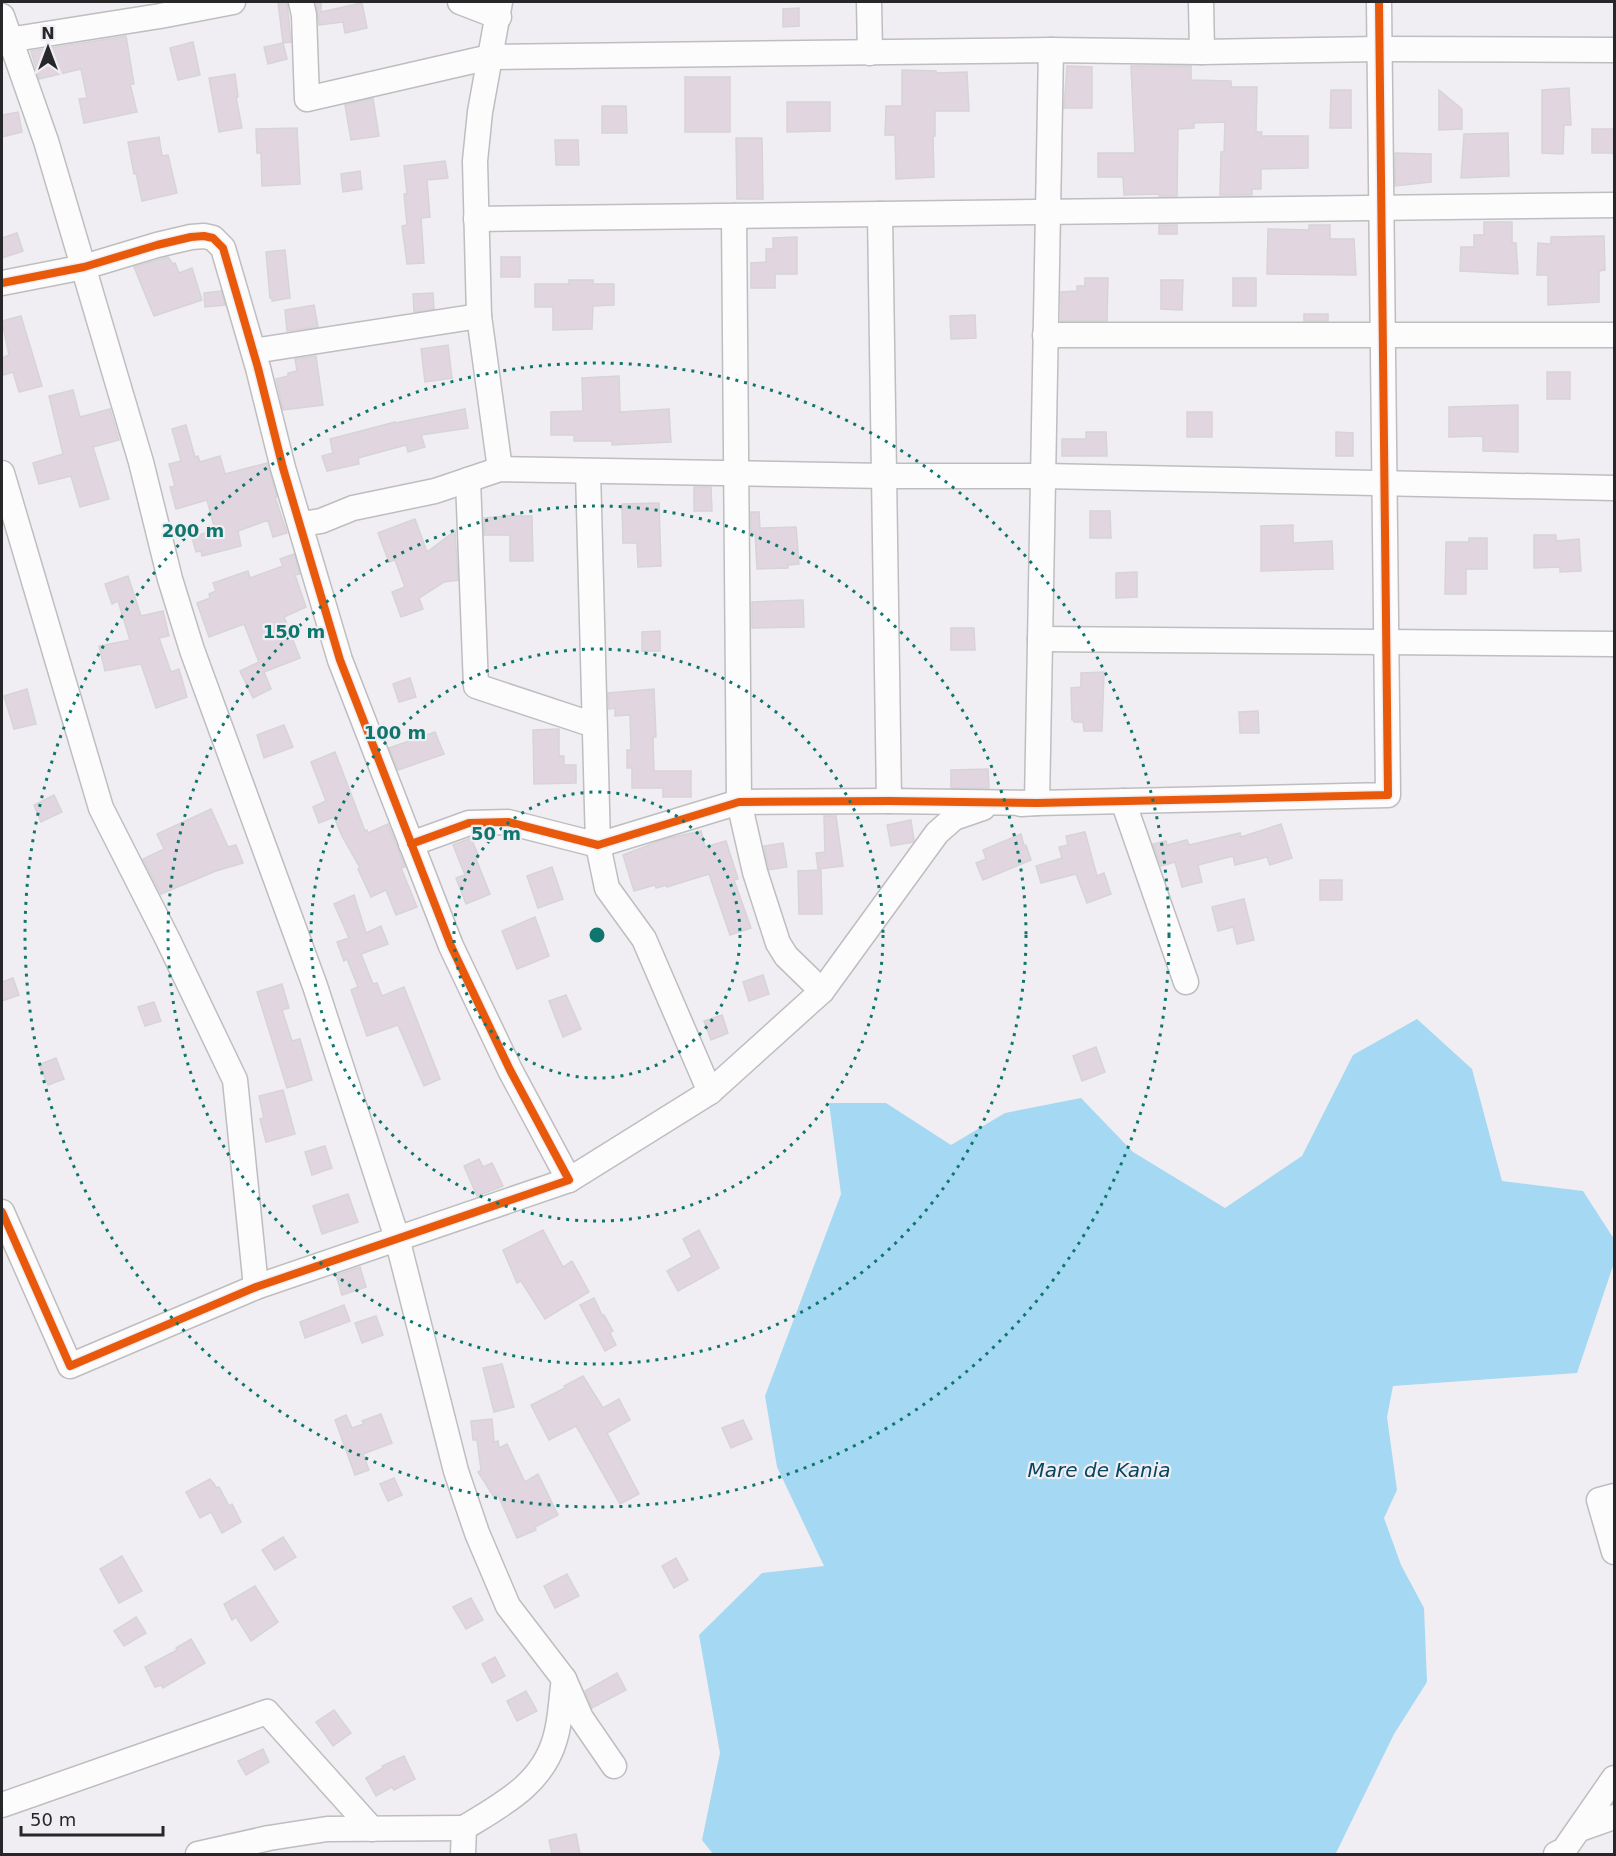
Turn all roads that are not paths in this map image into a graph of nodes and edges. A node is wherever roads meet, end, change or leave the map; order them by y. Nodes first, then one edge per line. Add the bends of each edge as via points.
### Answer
1 (233, 2) edge
2 (301, 2) edge
3 (460, 2) edge
4 (869, 2) edge
5 (1201, 2) edge
6 (1379, 2) edge
7 (157, 9) edge
8 (500, 10) edge
9 (2, 16) edge
10 (5, 40) edge
11 (1380, 49) junction
12 (1051, 50) junction
13 (1614, 50) edge
14 (1202, 52) junction
15 (870, 53) junction
16 (490, 57) junction
17 (1614, 205) edge
18 (1381, 208) junction
19 (1048, 212) junction
20 (880, 214) junction
21 (734, 216) junction
22 (476, 219) junction
23 (84, 267) junction
24 (2, 283) edge
25 (479, 316) junction
26 (1614, 334) edge
27 (1045, 335) junction
28 (1382, 335) junction
29 (254, 351) junction
30 (500, 469) junction
31 (588, 471) junction
32 (2, 473) edge
33 (736, 474) junction
34 (884, 476) junction
35 (1043, 476) junction
36 (468, 480) junction
37 (1383, 485) junction
38 (1614, 488) edge
39 (301, 524) junction
40 (1040, 639) junction
41 (1386, 642) junction
42 (1614, 644) edge
43 (594, 724) junction
44 (889, 801) junction
45 (1123, 801) junction
46 (739, 802) junction
47 (1037, 803) junction
48 (411, 844) junction
49 (598, 845) junction
50 (1186, 982) dead end
51 (822, 991) junction
52 (710, 1092) junction
53 (569, 1180) junction
54 (2, 1212) edge
55 (397, 1238) junction
56 (256, 1287) junction
57 (1614, 1496) edge
58 (1614, 1552) edge
59 (564, 1679) junction
60 (614, 1766) dead end
61 (1614, 1778) edge
62 (2, 1804) edge
63 (1614, 1817) edge
64 (372, 1828) junction
65 (464, 1828) junction
66 (1580, 1828) junction
67 (198, 1854) edge
68 (463, 1854) edge
69 (1556, 1854) edge

1 - 7 street
2 - 16 street via 307,99
3 - 8 street
4 - 15 street
5 - 14 street
6 - 11 street
7 - 10 street
8 - 16 street
9 - 10 street
10 - 23 street via 46,141
11 - 13 street
11 - 14 street
11 - 18 street
12 - 14 street
12 - 15 street
12 - 19 street
15 - 16 street
16 - 22 street via 475,160
17 - 18 street
18 - 19 street
18 - 28 street
19 - 20 street
19 - 27 street
20 - 21 street
20 - 34 street
21 - 22 street
21 - 33 street
22 - 25 street
23 - 24 street
23 - 29 street via 180,239 213,238 223,248
23 - 55 street via 189,640 315,986
25 - 29 street
25 - 30 street
26 - 28 street
27 - 28 street
27 - 35 street
28 - 37 street
29 - 39 street
30 - 31 street
30 - 36 street
31 - 33 street
31 - 43 street
32 - 56 street via 101,808 235,1080
33 - 34 street
33 - 46 street
34 - 35 street
34 - 44 street
35 - 37 street
35 - 40 street
36 - 39 street
36 - 43 street via 476,686
37 - 38 street
37 - 41 street
39 - 48 street via 340,660
40 - 41 street
40 - 47 street
41 - 42 street
41 - 45 street via 1388,795
43 - 49 street
44 - 46 street
44 - 47 street
45 - 47 street
45 - 50 street
46 - 49 street
46 - 51 street via 777,943
47 - 51 street via 983,808 946,824
48 - 49 street via 469,823 508,822
48 - 53 street via 451,946 510,1070
49 - 52 street via 607,888 644,939
51 - 52 street
52 - 53 street
53 - 55 street
54 - 56 street via 70,1366
55 - 56 street
55 - 59 street via 456,1471 477,1533 508,1606
57 - 58 street via 1599,1500
59 - 60 street via 581,1718
59 - 65 street via 555,1740 539,1774 513,1798
61 - 66 street
62 - 64 street via 267,1712
63 - 66 street
64 - 65 street
64 - 67 street via 327,1829
65 - 68 street
66 - 69 street via 1564,1850

